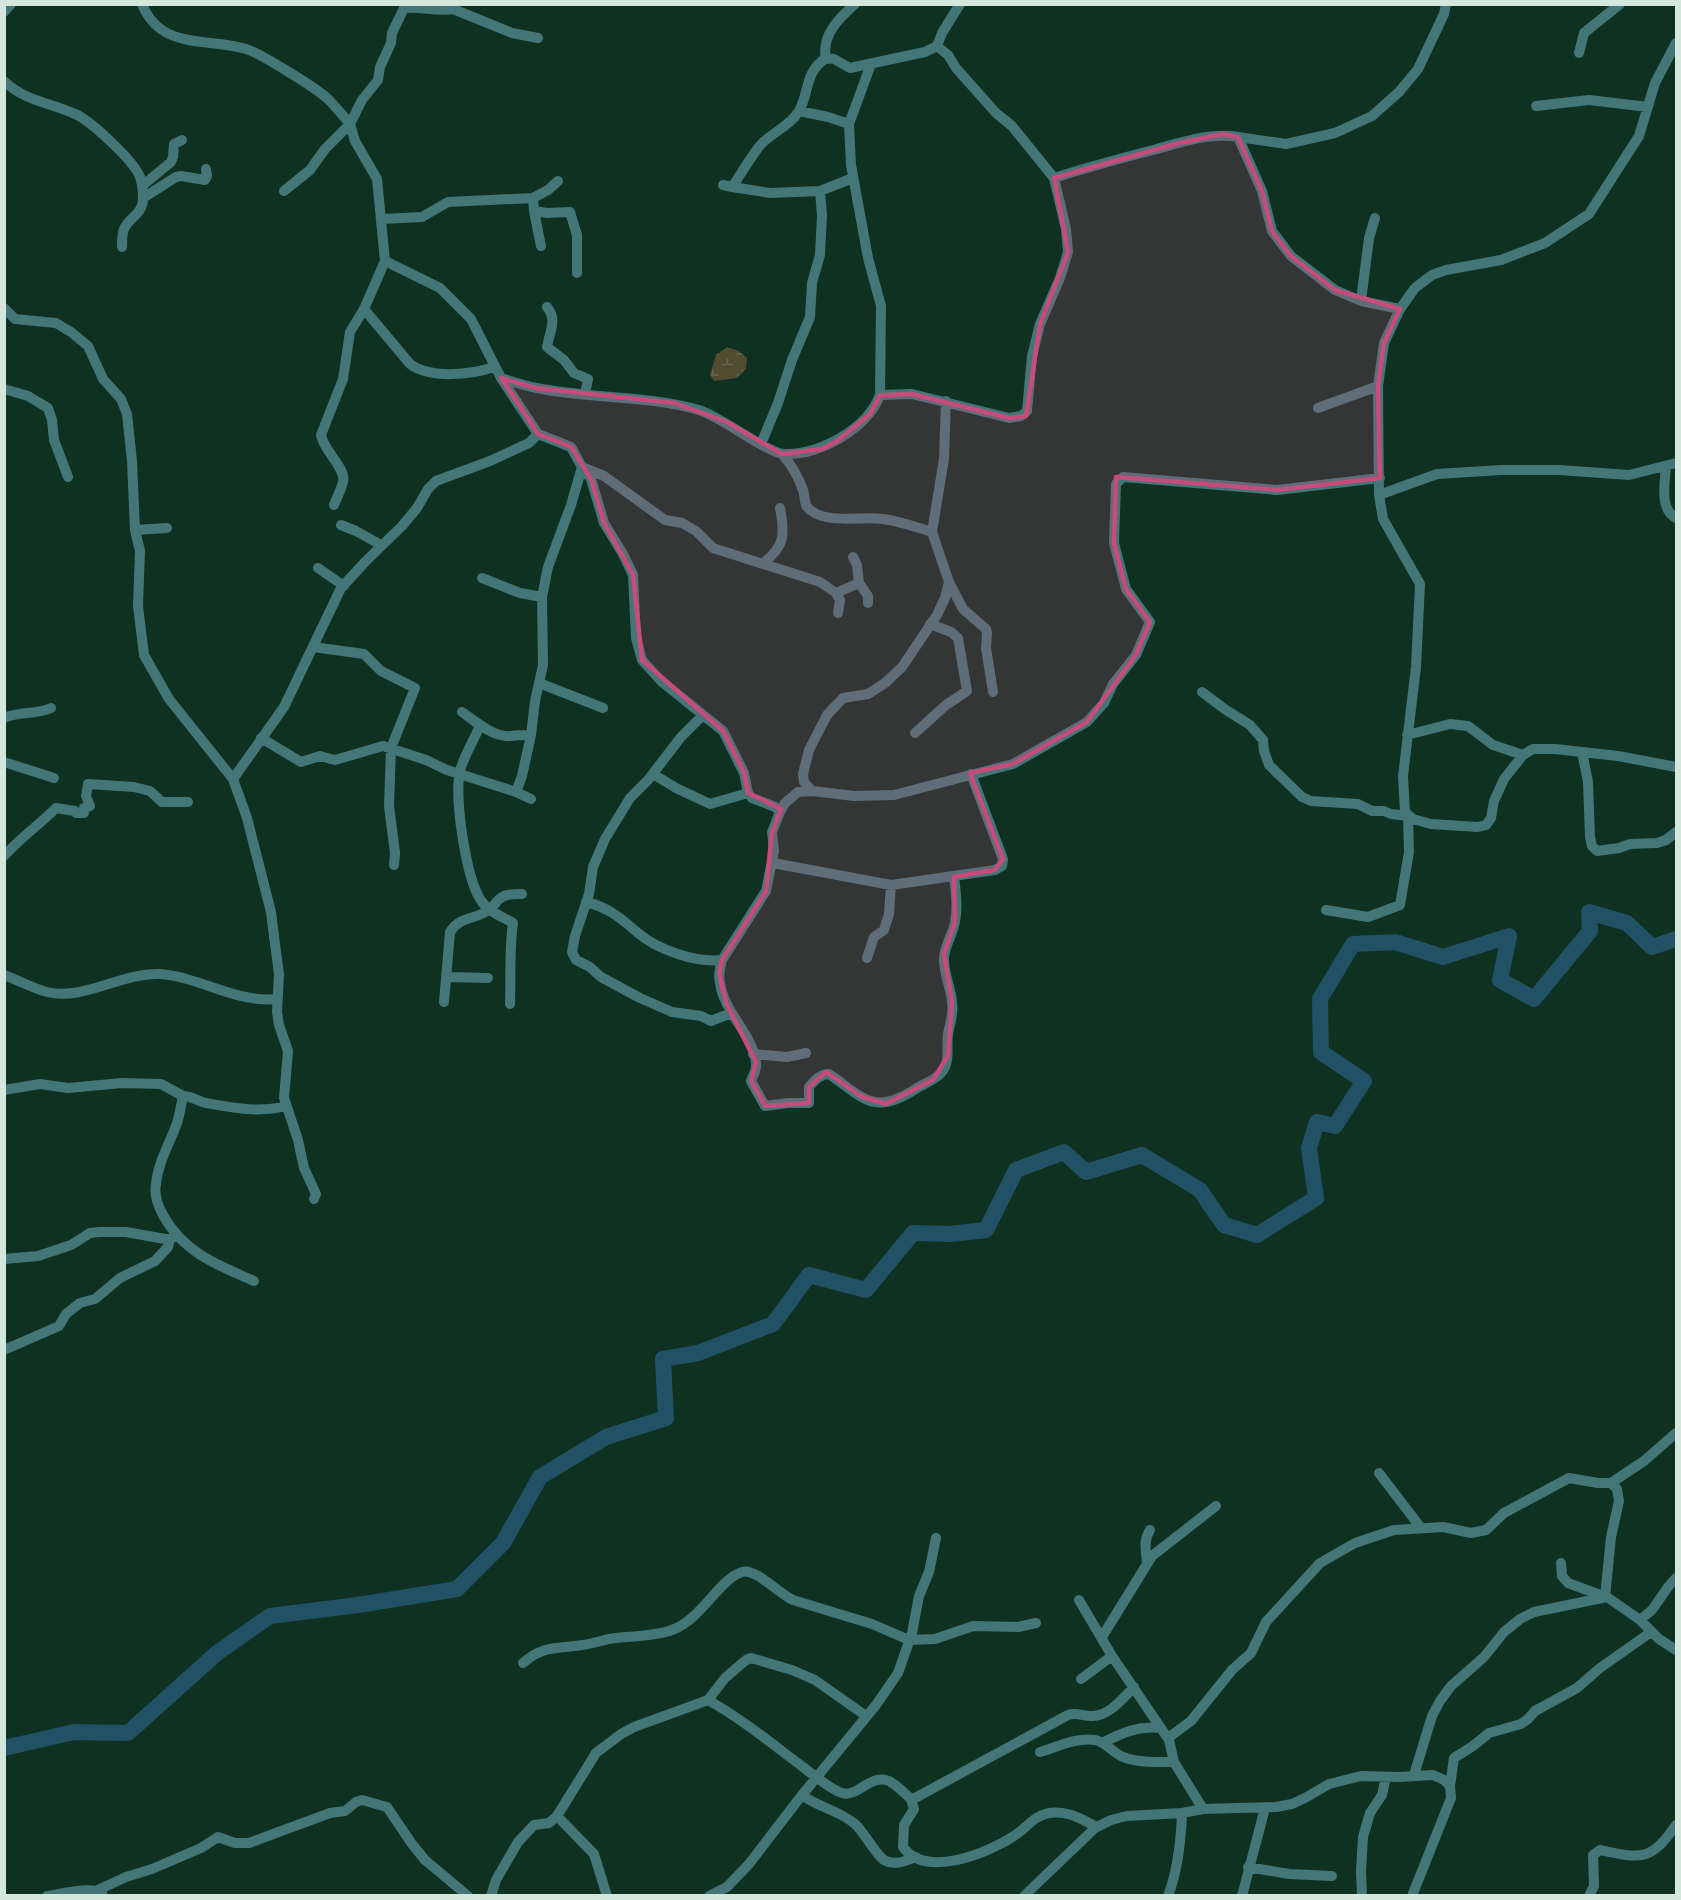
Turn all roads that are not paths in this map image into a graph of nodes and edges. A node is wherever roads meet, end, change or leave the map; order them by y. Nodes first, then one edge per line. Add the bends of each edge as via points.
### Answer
1 (11, 4) edge
2 (142, 4) edge
3 (855, 4) edge
4 (960, 4) edge
5 (1446, 4) edge
6 (1620, 4) edge
7 (405, 6) edge
8 (455, 7) edge
9 (4, 12) edge
10 (538, 38) dead end
11 (1677, 42) edge
12 (938, 46) junction
13 (1579, 53) dead end
14 (826, 58) junction
15 (871, 63) junction
16 (4, 81) edge
17 (1536, 106) dead end
18 (1648, 107) junction
19 (799, 111) junction
20 (350, 124) junction
21 (849, 124) junction
22 (1238, 137) junction
23 (182, 140) dead end
24 (206, 169) dead end
25 (853, 178) junction
26 (1054, 178) junction
27 (558, 182) dead end
28 (142, 186) junction
29 (284, 191) dead end
30 (820, 191) junction
31 (143, 198) junction
32 (533, 198) junction
33 (534, 211) junction
34 (1375, 218) dead end
35 (382, 219) junction
36 (541, 246) dead end
37 (122, 247) dead end
38 (385, 261) junction
39 (576, 273) dead end
40 (1361, 301) junction
41 (547, 307) dead end
42 (4, 308) edge
43 (364, 309) junction
44 (1400, 309) junction
45 (494, 367) junction
46 (501, 378) junction
47 (1378, 386) junction
48 (4, 389) edge
49 (585, 394) junction
50 (880, 396) junction
51 (945, 401) junction
52 (1318, 408) dead end
53 (538, 434) junction
54 (761, 444) junction
55 (782, 454) junction
56 (1671, 464) edge
57 (582, 467) junction
58 (68, 477) dead end
59 (1380, 478) junction
60 (1379, 495) junction
61 (334, 505) dead end
62 (780, 508) dead end
63 (1677, 518) edge
64 (341, 525) dead end
65 (167, 528) dead end
66 (135, 530) junction
67 (932, 532) junction
68 (381, 545) junction
69 (853, 557) dead end
70 (763, 563) junction
71 (318, 568) dead end
72 (482, 578) dead end
73 (950, 582) junction
74 (859, 583) junction
75 (344, 586) junction
76 (836, 593) junction
77 (542, 597) junction
78 (868, 603) dead end
79 (838, 613) dead end
80 (930, 624) junction
81 (313, 647) junction
82 (539, 683) junction
83 (993, 692) dead end
84 (1202, 692) dead end
85 (51, 708) dead end
86 (603, 708) dead end
87 (462, 712) dead end
88 (703, 715) junction
89 (4, 718) edge
90 (480, 725) junction
91 (915, 733) dead end
92 (531, 735) junction
93 (1407, 735) junction
94 (261, 738) junction
95 (391, 748) junction
96 (1582, 752) junction
97 (1523, 755) junction
98 (4, 762) edge
99 (1677, 767) edge
100 (460, 773) junction
101 (653, 774) junction
102 (971, 774) junction
103 (54, 778) dead end
104 (233, 779) junction
105 (812, 790) junction
106 (516, 792) junction
107 (748, 793) junction
108 (531, 800) dead end
109 (188, 802) dead end
110 (780, 812) junction
111 (1408, 816) junction
112 (1677, 832) edge
113 (4, 856) edge
114 (772, 863) junction
115 (394, 865) dead end
116 (954, 877) junction
117 (891, 885) junction
118 (522, 894) dead end
119 (586, 902) junction
120 (490, 910) junction
121 (1326, 910) dead end
122 (867, 958) dead end
123 (722, 960) junction
124 (4, 975) edge
125 (446, 977) junction
126 (488, 978) dead end
127 (276, 999) junction
128 (444, 1002) dead end
129 (510, 1004) dead end
130 (730, 1013) junction
131 (806, 1053) dead end
132 (753, 1054) junction
133 (4, 1090) edge
134 (183, 1096) junction
135 (286, 1106) junction
136 (314, 1199) dead end
137 (174, 1238) junction
138 (4, 1259) edge
139 (254, 1281) dead end
140 (4, 1350) edge
141 (1677, 1433) edge
142 (1379, 1473) dead end
143 (1611, 1483) junction
144 (1216, 1506) dead end
145 (1421, 1528) junction
146 (1150, 1530) dead end
147 (936, 1538) dead end
148 (1561, 1563) dead end
149 (1147, 1564) junction
150 (1677, 1578) edge
151 (1606, 1597) junction
152 (1079, 1600) dead end
153 (1640, 1620) junction
154 (1036, 1623) dead end
155 (1651, 1632) junction
156 (1102, 1637) junction
157 (909, 1640) junction
158 (1677, 1650) edge
159 (1112, 1656) junction
160 (523, 1663) dead end
161 (1081, 1679) dead end
162 (1134, 1687) junction
163 (708, 1700) junction
164 (866, 1716) junction
165 (1161, 1728) junction
166 (1168, 1738) junction
167 (1102, 1743) junction
168 (1040, 1752) dead end
169 (1174, 1762) junction
170 (1414, 1775) junction
171 (817, 1777) junction
172 (1386, 1777) junction
173 (1450, 1786) junction
174 (802, 1795) junction
175 (911, 1799) junction
176 (1265, 1808) junction
177 (1203, 1809) junction
178 (1182, 1813) junction
179 (557, 1816) junction
180 (1677, 1825) edge
181 (1096, 1827) junction
182 (915, 1857) junction
183 (1248, 1867) junction
184 (1332, 1876) dead end
185 (101, 1893) edge
186 (47, 1896) edge
187 (468, 1896) edge
188 (491, 1896) edge
189 (607, 1896) edge
190 (709, 1896) edge
191 (1024, 1896) edge
192 (1168, 1896) edge
193 (1242, 1896) edge
194 (1362, 1896) edge
195 (1412, 1896) edge
196 (1589, 1896) edge

1 - 9 street
2 - 20 street via 149,18 170,36 247,49 270,62 327,98
3 - 14 street via 834,24 824,49
4 - 12 street
5 - 22 street via 1418,69 1372,116 1335,133 1286,144
6 - 13 street via 1584,33
7 - 8 street via 443,11
7 - 20 street via 378,80
8 - 10 street via 512,33
11 - 18 street via 1655,83
12 - 15 street
12 - 26 street
14 - 15 street via 850,68
14 - 19 street via 813,69
15 - 21 street
16 - 28 street via 33,99 74,113 102,132 135,169
17 - 18 street via 1589,100
18 - 44 street via 1638,136 1589,214 1545,243 1501,260 1432,275 1415,288
19 - 21 street
19 - 30 street via 758,147 750,163 728,186 770,193
20 - 29 street via 310,170
20 - 35 street via 377,180
21 - 25 street
22 - 26 street via 1222,134 1179,143
22 - 40 street via 1262,191 1272,231 1291,256 1335,290
23 - 28 street via 174,144 171,162
24 - 31 street via 205,180 176,177
25 - 30 street
25 - 50 street via 881,306
26 - 51 street via 1068,252 1040,324 1032,356 1027,411 1009,418
27 - 32 street
28 - 31 street
30 - 54 street via 820,255 812,283 810,317
31 - 37 street via 138,215 123,231
32 - 33 street
32 - 35 street via 448,202 422,217
33 - 36 street
33 - 39 street via 570,212 577,235
34 - 40 street
35 - 38 street
38 - 43 street
38 - 45 street via 440,288 471,319
40 - 44 street
41 - 49 street via 553,327 547,347 574,373 588,379
42 - 66 street via 15,319 57,323 71,332 88,346 104,379 121,399 132,452
43 - 45 street via 419,370 469,374
43 - 61 street via 350,332 343,379 321,435 344,477
44 - 47 street via 1384,343
45 - 46 street
46 - 49 street via 536,388
46 - 53 street
47 - 52 street
47 - 59 street
48 - 58 street via 28,396 48,408 54,440
49 - 54 street via 675,403 719,419
50 - 51 street via 912,394
50 - 55 street via 870,414 837,441 822,449
51 - 67 street via 944,459
53 - 57 street via 571,447
53 - 68 street via 529,443 436,482 402,526
54 - 55 street
55 - 67 street via 790,463 807,507 814,513 828,518 881,518
56 - 60 street via 1629,475 1559,470 1437,474
56 - 63 street via 1665,504
57 - 70 street via 604,476 664,520 682,523 696,531 713,548
57 - 77 street via 550,560
57 - 88 street via 591,480 604,523 633,574 636,638 642,660
59 - 60 street
59 - 102 street via 1277,490 1123,477 1116,484 1114,543 1126,589 1150,622 1136,655 1113,684 1104,703 1080,727 1004,768
60 - 93 street via 1383,519 1420,584 1416,667
62 - 70 street via 781,544
64 - 68 street
65 - 66 street
66 - 104 street via 140,551 139,616 146,661 169,699
67 - 73 street
68 - 75 street
69 - 74 street
70 - 76 street via 820,582
71 - 75 street
72 - 77 street
73 - 80 street
73 - 83 street via 963,609 986,629
74 - 76 street
74 - 78 street
75 - 81 street
76 - 79 street via 840,600
77 - 82 street via 543,665
80 - 91 street via 958,638 967,691
80 - 105 street via 902,667 885,683 868,694 843,698 827,715 813,740 803,774 804,782
81 - 94 street via 284,707
81 - 95 street via 364,654 377,669 415,688
82 - 86 street
82 - 92 street
84 - 111 street via 1250,725 1263,740 1269,765 1302,797
85 - 89 street
87 - 90 street
88 - 101 street
88 - 107 street via 726,736 744,773
90 - 92 street via 510,736
90 - 100 street
92 - 106 street
93 - 97 street via 1450,724 1468,726 1493,745
93 - 111 street via 1403,776
94 - 95 street via 301,762 320,756 335,760 380,746
94 - 104 street
95 - 100 street
95 - 115 street via 389,806
96 - 97 street via 1533,749
96 - 99 street
96 - 112 street via 1588,782 1590,837 1597,851 1657,843
97 - 111 street via 1504,778 1486,825 1440,825
98 - 103 street
100 - 106 street
100 - 120 street via 468,867 482,903
101 - 107 street via 710,804
101 - 119 street via 626,804 605,839 593,867
102 - 105 street via 894,795 854,796
102 - 116 street via 1003,859 1002,866
104 - 127 street via 271,912 279,974
105 - 110 street via 798,792
106 - 108 street
107 - 110 street
109 - 113 street via 162,802 150,791 134,787 88,784 90,806 84,808 84,813 56,808
110 - 114 street via 772,832
111 - 121 street via 1409,852 1400,905 1368,917
114 - 117 street
114 - 123 street via 766,891
116 - 117 street
116 - 132 street via 955,922 944,954 952,1015 948,1056 941,1074 886,1104 868,1100 825,1074 810,1087 809,1103 765,1106 751,1081 756,1070
117 - 122 street via 884,930 874,937
118 - 120 street via 504,896
119 - 123 street via 610,911 662,946 702,961
119 - 130 street via 572,952 576,960 662,1008 711,1020
120 - 125 street via 453,926
120 - 129 street via 513,923 509,945
123 - 130 street via 719,982
124 - 127 street via 46,992 59,993 156,974 190,979 242,997
125 - 126 street
125 - 128 street
127 - 135 street via 288,1051
130 - 132 street
131 - 132 street via 787,1057
133 - 134 street via 40,1084 68,1088 160,1084
134 - 135 street via 252,1110
134 - 137 street via 156,1184 159,1208
135 - 136 street via 316,1194
137 - 138 street via 126,1232 90,1233 71,1245 38,1256
137 - 139 street via 221,1267
137 - 140 street via 155,1261 120,1278 95,1299 80,1303 59,1326
141 - 143 street
142 - 145 street
143 - 145 street via 1569,1478 1504,1513 1486,1530 1471,1533 1443,1527
143 - 151 street via 1617,1489 1619,1501
144 - 149 street
145 - 166 street via 1394,1530 1355,1543 1320,1563 1266,1622 1251,1653 1191,1721
146 - 149 street via 1145,1538
147 - 157 street
148 - 151 street via 1562,1576 1568,1583
149 - 156 street
150 - 153 street
151 - 153 street
151 - 170 street via 1534,1612 1508,1628 1440,1701
152 - 156 street
153 - 155 street
154 - 157 street via 1018,1628 973,1626 935,1639
155 - 158 street
155 - 173 street via 1521,1724 1489,1733 1454,1758
156 - 159 street
157 - 160 street via 872,1624 792,1600 757,1575 741,1572 689,1621 671,1630 547,1648
157 - 164 street via 898,1673
159 - 161 street
159 - 162 street
162 - 165 street
162 - 175 street via 1115,1707 1096,1716 1068,1715
163 - 164 street via 734,1670 746,1660 756,1658 815,1680
163 - 171 street
163 - 179 street via 634,1727 608,1743 586,1767
164 - 171 street
165 - 166 street
165 - 167 street via 1134,1729
166 - 169 street
167 - 168 street via 1090,1739
167 - 169 street via 1123,1756
169 - 177 street
170 - 172 street
170 - 173 street via 1433,1775
171 - 174 street
171 - 175 street via 844,1793 883,1779
172 - 176 street via 1352,1777 1329,1784 1292,1804
172 - 194 street via 1363,1836
173 - 195 street via 1449,1804
174 - 182 street via 857,1825 883,1860 893,1863
174 - 190 street via 749,1864 727,1887
175 - 182 street via 914,1809 904,1825 903,1846
176 - 177 street
176 - 183 street
177 - 178 street
178 - 181 street via 1127,1816
178 - 192 street
179 - 188 street via 549,1823 534,1825 518,1842
179 - 189 street via 594,1854
180 - 196 street via 1663,1844 1640,1856 1595,1852 1594,1886
181 - 182 street via 1063,1812 1049,1813 1039,1815 1017,1835 963,1859 944,1862
181 - 191 street
183 - 184 street
183 - 193 street
185 - 186 street via 85,1890
185 - 187 street via 126,1877 201,1848 218,1836 235,1843 249,1843 341,1812 363,1800 387,1807 425,1860

